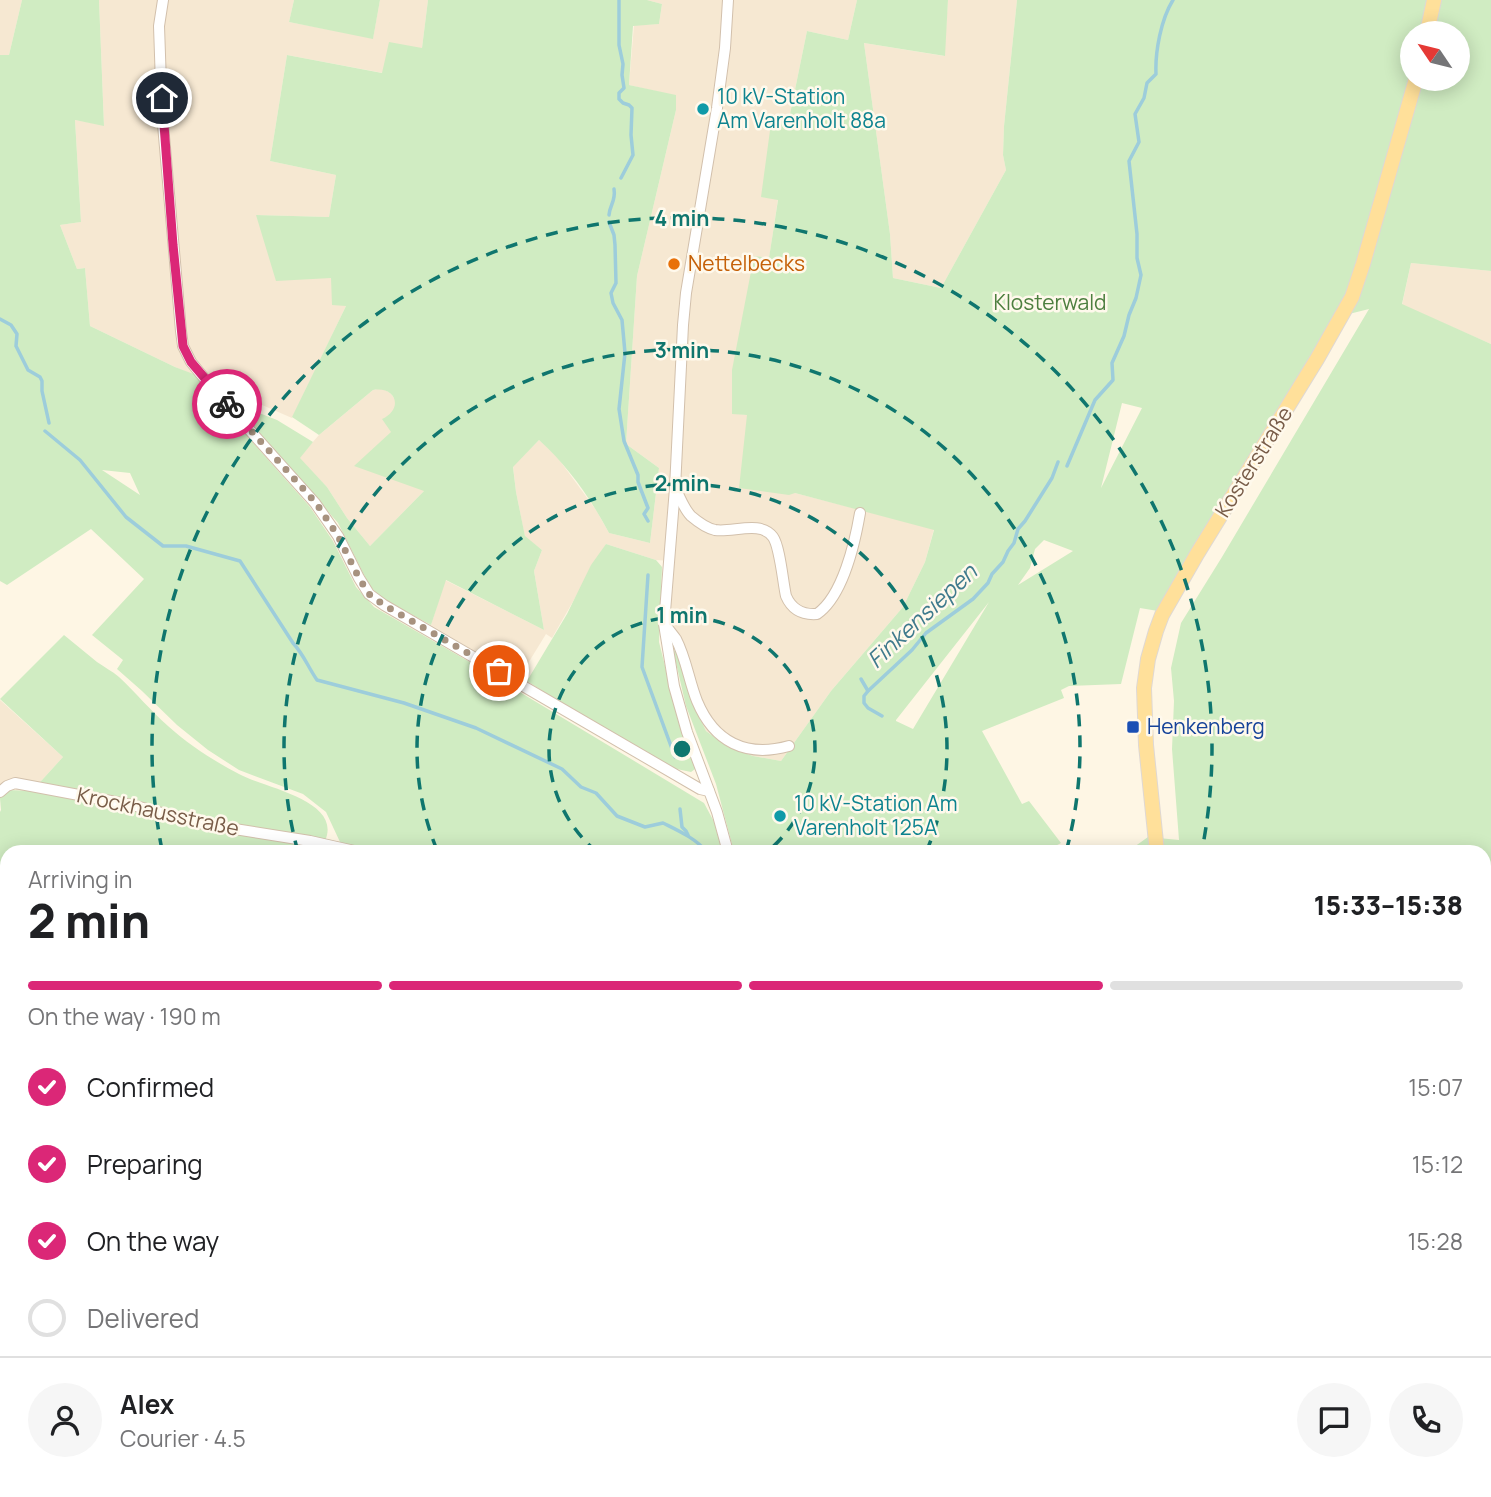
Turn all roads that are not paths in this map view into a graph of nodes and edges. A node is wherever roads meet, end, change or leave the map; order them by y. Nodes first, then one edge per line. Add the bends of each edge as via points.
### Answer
1 (163, 0) edge
2 (729, 0) edge
3 (1434, 0) edge
4 (1430, 21) edge
5 (1413, 91) edge
6 (675, 488) junction
7 (860, 513) dead end
8 (664, 624) junction
9 (789, 747) dead end
10 (709, 791) junction
11 (0, 792) edge
12 (328, 845) edge
13 (726, 845) edge
14 (1156, 845) edge

1 - 10 street via 159,26 162,113 181,331 191,362 316,503 369,594 638,754
2 - 6 street via 719,96 686,293
3 - 4 main road
5 - 14 main road, Kosterstraße via 1352,297 1156,631 1144,688
6 - 7 street via 689,514 704,526 716,530 757,528 775,538 786,596 802,613 817,614 829,603 852,553
6 - 8 street
8 - 9 street via 676,639 708,722 725,740 768,751
8 - 10 street via 674,687
10 - 13 street
11 - 12 street, Krockhausstraße via 15,783

